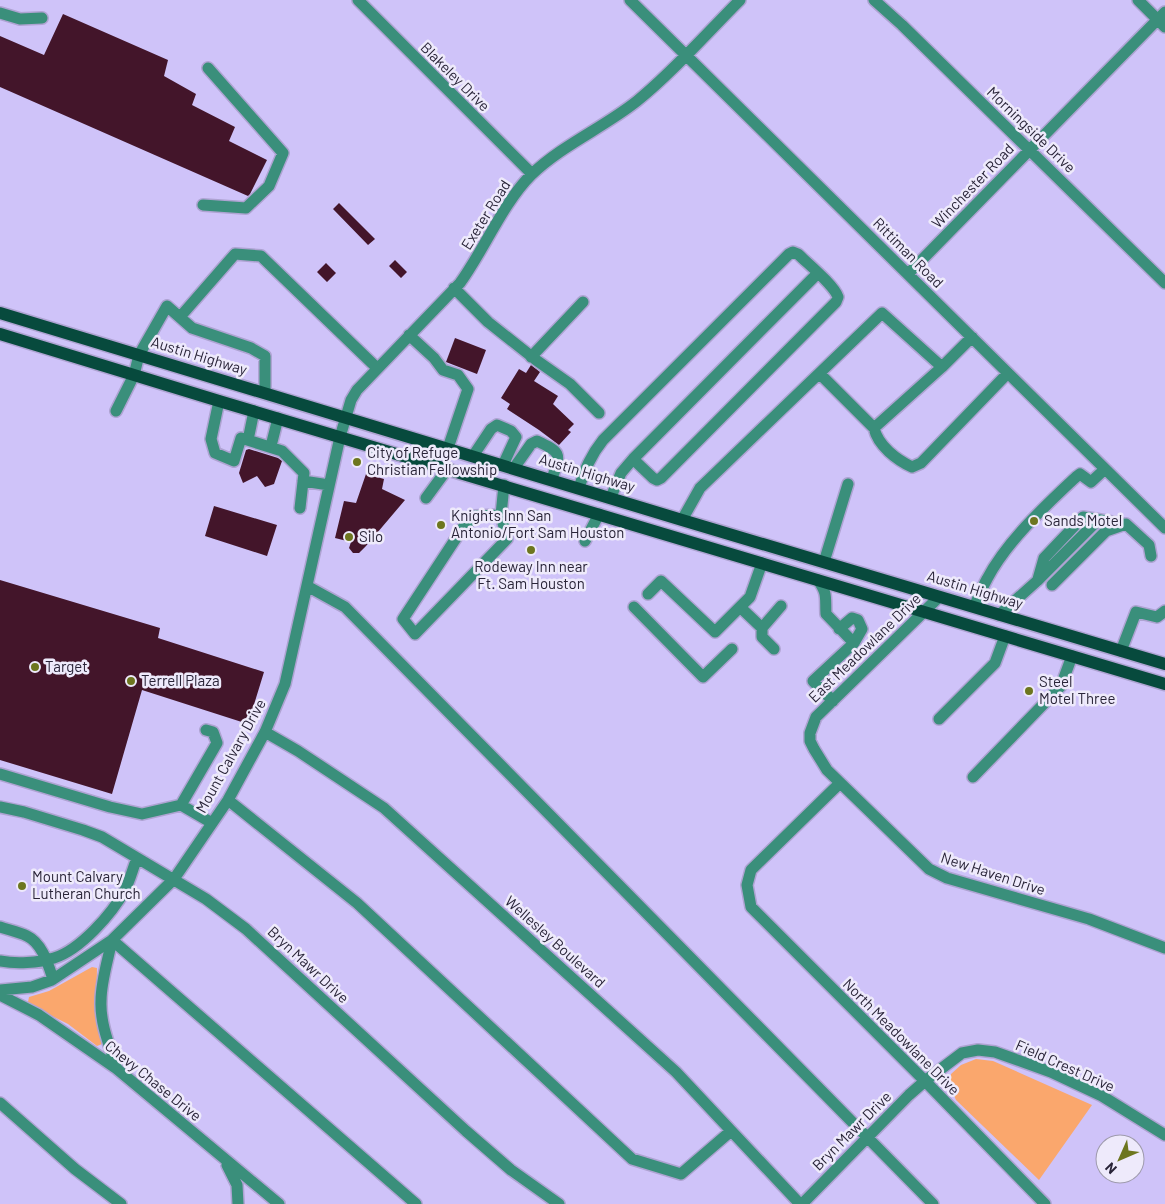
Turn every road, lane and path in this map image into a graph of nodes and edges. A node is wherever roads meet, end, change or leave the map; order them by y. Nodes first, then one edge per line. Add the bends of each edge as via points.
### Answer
1 (358, 0) edge
2 (630, 0) edge
3 (740, 0) edge
4 (874, 0) edge
5 (1138, 0) edge
6 (0, 13) edge
7 (42, 18) dead end
8 (1162, 20) edge
9 (686, 55) junction
10 (208, 68) dead end
11 (1029, 149) junction
12 (532, 174) junction
13 (203, 205) dead end
14 (818, 273) junction
15 (908, 274) junction
16 (1165, 283) edge
17 (454, 288) junction
18 (583, 302) dead end
19 (0, 312) edge
20 (180, 317) junction
21 (0, 334) edge
22 (409, 335) junction
23 (972, 337) junction
24 (139, 355) junction
25 (531, 356) junction
26 (942, 367) junction
27 (377, 368) junction
28 (1008, 373) junction
29 (820, 374) junction
30 (134, 375) junction
31 (265, 393) junction
32 (219, 401) junction
33 (116, 411) dead end
34 (254, 411) junction
35 (599, 413) dead end
36 (345, 417) junction
37 (278, 418) junction
38 (874, 428) junction
39 (340, 437) junction
40 (248, 440) junction
41 (271, 446) junction
42 (448, 448) junction
43 (473, 456) junction
44 (633, 459) junction
45 (508, 466) junction
46 (448, 468) junction
47 (1105, 468) junction
48 (552, 479) junction
49 (303, 481) junction
50 (848, 484) dead end
51 (329, 485) junction
52 (504, 485) junction
53 (579, 488) junction
54 (610, 497) junction
55 (426, 498) dead end
56 (300, 508) dead end
57 (599, 514) junction
58 (501, 515) junction
59 (682, 520) junction
60 (1099, 520) junction
61 (1126, 524) junction
62 (1165, 528) edge
63 (585, 541) dead end
64 (1151, 556) dead end
65 (824, 562) junction
66 (762, 563) junction
67 (818, 580) junction
68 (1045, 583) junction
69 (307, 586) junction
70 (648, 594) dead end
71 (939, 597) junction
72 (781, 606) dead end
73 (634, 607) dead end
74 (740, 607) junction
75 (974, 607) junction
76 (924, 611) junction
77 (1165, 612) edge
78 (999, 615) junction
79 (762, 628) junction
80 (839, 630) junction
81 (1005, 636) junction
82 (854, 643) junction
83 (774, 648) dead end
84 (732, 649) dead end
85 (1121, 651) junction
86 (1072, 656) junction
87 (1165, 664) edge
88 (1165, 684) edge
89 (833, 701) junction
90 (939, 719) dead end
91 (206, 730) dead end
92 (265, 732) junction
93 (0, 774) edge
94 (973, 777) dead end
95 (840, 784) junction
96 (228, 800) junction
97 (181, 805) junction
98 (0, 807) edge
99 (212, 823) junction
100 (137, 858) junction
101 (174, 879) junction
102 (0, 927) edge
103 (112, 940) junction
104 (1165, 948) edge
105 (46, 960) junction
106 (0, 961) edge
107 (53, 979) junction
108 (0, 990) edge
109 (0, 994) edge
110 (117, 1069) junction
111 (925, 1081) junction
112 (0, 1103) edge
113 (731, 1131) junction
114 (1165, 1135) edge
115 (868, 1137) junction
116 (222, 1157) junction
117 (121, 1204) edge
118 (238, 1204) edge
119 (279, 1204) edge
120 (416, 1204) edge
121 (560, 1204) edge
122 (801, 1204) edge
123 (933, 1204) edge
124 (1045, 1204) edge

1 - 12 street, Blakeley Drive
2 - 9 street, Rittiman Road
3 - 9 street, Exeter Road
4 - 11 street, Morningside Drive
5 - 8 street
6 - 7 street via 20,19
8 - 11 street, Winchester Road
9 - 12 street, Exeter Road via 637,101
9 - 15 street, Rittiman Road
10 - 13 street via 283,153 269,186 246,208
11 - 15 street, Winchester Road
11 - 16 street, Morningside Drive
12 - 17 street, Exeter Road via 518,189 472,267
14 - 44 street
14 - 44 street via 836,292 836,302 661,478 653,478
14 - 53 street via 798,254 789,254 603,440 585,467
15 - 23 street, Rittiman Road
17 - 22 street, Exeter Road
17 - 25 street via 488,322
18 - 25 street
19 - 24 main road, Austin Highway
20 - 24 street via 167,306
20 - 27 street via 235,254 261,256
20 - 31 street via 192,328 265,356
21 - 30 main road
22 - 27 street, Exeter Road
22 - 42 street via 443,370 458,375 468,389
23 - 26 street
23 - 28 street, Rittiman Road
24 - 30 street
24 - 31 main road, Austin Highway
25 - 35 street via 570,384
26 - 29 street via 882,313
26 - 38 street
27 - 36 street, Exeter Road via 356,390
28 - 38 street via 921,463 912,467 882,445
28 - 47 street, Rittiman Road
29 - 38 street
29 - 59 street via 700,488
30 - 32 main road
30 - 33 street
31 - 36 main road, Austin Highway
32 - 34 main road
32 - 40 street via 211,439 215,453 234,461 241,438
34 - 37 main road
34 - 40 street
36 - 39 street, Exeter Road
36 - 42 main road, Austin Highway
37 - 39 main road
37 - 41 street
39 - 46 main road
39 - 51 street, Mount Calvary Drive
40 - 41 street
41 - 49 street via 282,450 304,473
42 - 43 main road, Austin Highway
43 - 45 main road, Austin Highway
43 - 45 street via 497,425 516,437
44 - 54 street via 621,473
45 - 48 main road, Austin Highway
45 - 48 street via 537,441 553,448 559,457
46 - 52 main road
46 - 55 street
47 - 62 street, Rittiman Road
47 - 75 street via 1091,482 1080,474 1076,477 1027,527 986,579
48 - 53 main road, Austin Highway
49 - 51 street
49 - 56 street
50 - 65 street
51 - 69 street, Mount Calvary Drive
52 - 57 main road
52 - 58 street
53 - 54 main road, Austin Highway
54 - 59 main road, Austin Highway
57 - 63 street
57 - 66 main road
58 - 58 street via 507,539 415,634 402,619 464,526 475,516
59 - 65 main road, Austin Highway
60 - 61 street
60 - 68 street
60 - 68 street via 1083,517 1044,558 1041,568
61 - 64 street via 1149,545
61 - 68 street via 1106,531
65 - 71 main road, Austin Highway
66 - 67 main road
66 - 74 street via 750,597
67 - 76 main road
67 - 80 street via 825,590 826,614
68 - 78 street
69 - 92 street, Mount Calvary Drive via 286,684
69 - 115 street via 345,607
70 - 74 street via 661,581 719,636
71 - 75 main road, Austin Highway
71 - 76 street, East Meadowlane Drive
72 - 79 street
73 - 84 street via 703,677
74 - 79 street
75 - 78 main road, Austin Highway
76 - 81 main road
76 - 89 street, East Meadowlane Drive
77 - 85 street via 1157,616 1136,612
78 - 85 main road, Austin Highway
79 - 83 street via 762,637
80 - 82 street
80 - 82 street via 852,618 858,620 862,629
81 - 86 main road
81 - 90 street via 995,663
82 - 89 street via 813,681
85 - 87 main road, Austin Highway
86 - 88 main road
86 - 94 street via 1061,686
89 - 95 street, East Meadowlane Drive via 816,717 810,741
91 - 97 street via 213,732 217,743
92 - 96 street, Mount Calvary Drive
92 - 113 street, Wellesley Boulevard via 384,808 676,1072
93 - 97 street via 142,814
95 - 104 street, New Haven Drive via 921,863 947,878 1089,919
95 - 111 street, North Meadowlane Drive via 751,870 747,885 751,907
96 - 99 street, Mount Calvary Drive
96 - 113 street via 358,903 632,1159 681,1174
97 - 99 street
98 - 100 street, Bryn Mawr Drive via 102,837
99 - 101 street, Mount Calvary Drive
100 - 101 street, Bryn Mawr Drive
100 - 105 street via 126,888 111,912 83,941 64,954
101 - 103 street, Mount Calvary Drive
101 - 121 street, Bryn Mawr Drive via 246,929 466,1131 511,1170
102 - 105 street via 36,942
103 - 107 street, Mount Calvary Drive
103 - 110 street via 101,1002 103,1024
103 - 120 street
105 - 106 street
105 - 107 street
107 - 108 street, Mount Calvary Drive via 32,987
109 - 110 street, Chevy Chase Drive via 39,1016
110 - 116 street, Chevy Chase Drive
111 - 114 street, Field Crest Drive via 962,1053 978,1050 995,1052 1051,1072 1102,1096
111 - 115 street, Bryn Mawr Drive
111 - 124 street, North Meadowlane Drive
112 - 117 street via 75,1169
113 - 122 street, Wellesley Boulevard
115 - 122 street, Bryn Mawr Drive
115 - 123 street
116 - 118 street via 237,1185
116 - 119 street, Chevy Chase Drive

